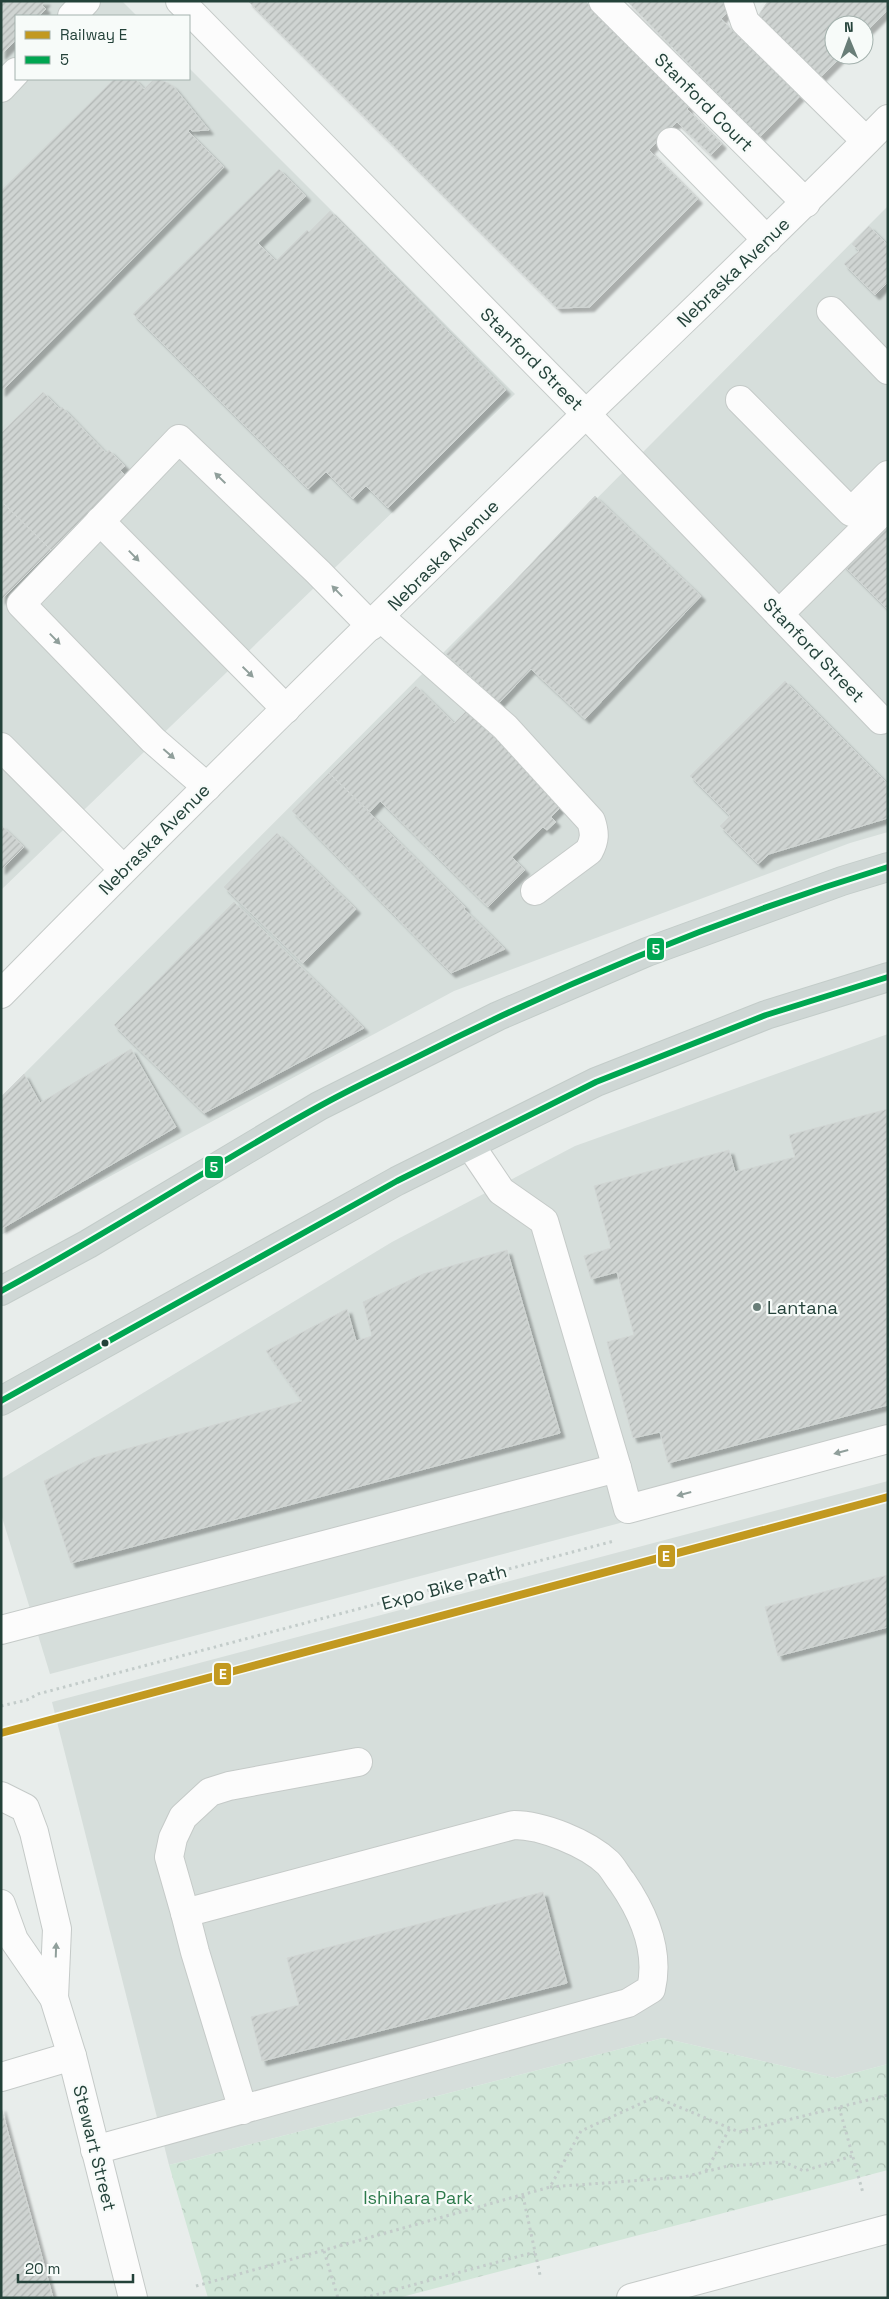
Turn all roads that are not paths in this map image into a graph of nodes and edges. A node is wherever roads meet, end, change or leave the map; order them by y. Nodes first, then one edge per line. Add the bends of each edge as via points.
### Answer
1 (86, 1) edge
2 (180, 1) edge
3 (603, 1) edge
4 (738, 1) edge
5 (73, 15) edge
6 (15, 73) edge
7 (1, 88) edge
8 (888, 119) edge
9 (866, 141) junction
10 (671, 142) dead end
11 (806, 203) junction
12 (767, 240) junction
13 (831, 311) dead end
14 (888, 370) edge
15 (740, 400) dead end
16 (586, 414) junction
17 (888, 474) edge
18 (888, 506) edge
19 (100, 521) junction
20 (779, 614) junction
21 (376, 622) junction
22 (286, 709) junction
23 (881, 720) dead end
24 (1, 747) edge
25 (207, 786) junction
26 (888, 867) edge
27 (124, 869) junction
28 (535, 891) dead end
29 (888, 976) edge
30 (1, 994) edge
31 (470, 1145) junction
32 (1, 1291) edge
33 (1, 1401) edge
34 (888, 1439) edge
35 (617, 1468) junction
36 (1, 1630) edge
37 (358, 1762) dead end
38 (1, 1796) edge
39 (1, 1904) edge
40 (185, 1913) junction
41 (54, 1998) junction
42 (72, 2056) junction
43 (1, 2077) edge
44 (243, 2110) junction
45 (95, 2150) junction
46 (888, 2229) edge
47 (133, 2298) edge
48 (631, 2298) edge

1 - 5 street
2 - 16 street, Stanford Street
3 - 11 street, Stanford Court
4 - 9 street via 745,22
6 - 7 street
8 - 9 street, Nebraska Avenue
9 - 11 street, Nebraska Avenue
10 - 12 street
11 - 12 street, Nebraska Avenue
12 - 16 street, Nebraska Avenue
13 - 14 street
15 - 17 street via 851,512
16 - 20 street, Stanford Street
16 - 21 street, Nebraska Avenue
18 - 20 street
21 -> 19 street via 318,572 179,439
19 -> 22 street
19 -> 25 street via 21,604 153,740
20 - 23 street, Stanford Street
21 - 22 street, Nebraska Avenue
21 - 28 street via 505,727 591,821 594,841 589,851
22 - 25 street, Nebraska Avenue
24 - 27 street
25 - 27 street, Nebraska Avenue
26 - 32 main road via 647,952 498,1016 319,1106 88,1244
27 - 30 street, Nebraska Avenue
29 - 31 main road via 766,1015 596,1082
31 - 33 main road via 388,1186
31 - 35 street via 501,1191 544,1221
34 -> 35 street via 628,1510
35 - 36 street
37 - 40 street via 210,1792 183,1817 171,1848 170,1857
41 -> 38 street, Stewart Street via 57,1929 34,1832 25,1808
39 - 41 street, Stewart Street via 14,1940
40 - 44 street
40 - 44 street via 514,1825 530,1825 574,1842 608,1864 633,1898 651,1938 655,1972 651,1989 628,2003
41 - 42 street, Stewart Street
42 - 43 street
42 - 45 street, Stewart Street
44 - 45 street
45 - 47 street, Stewart Street
46 - 48 street

